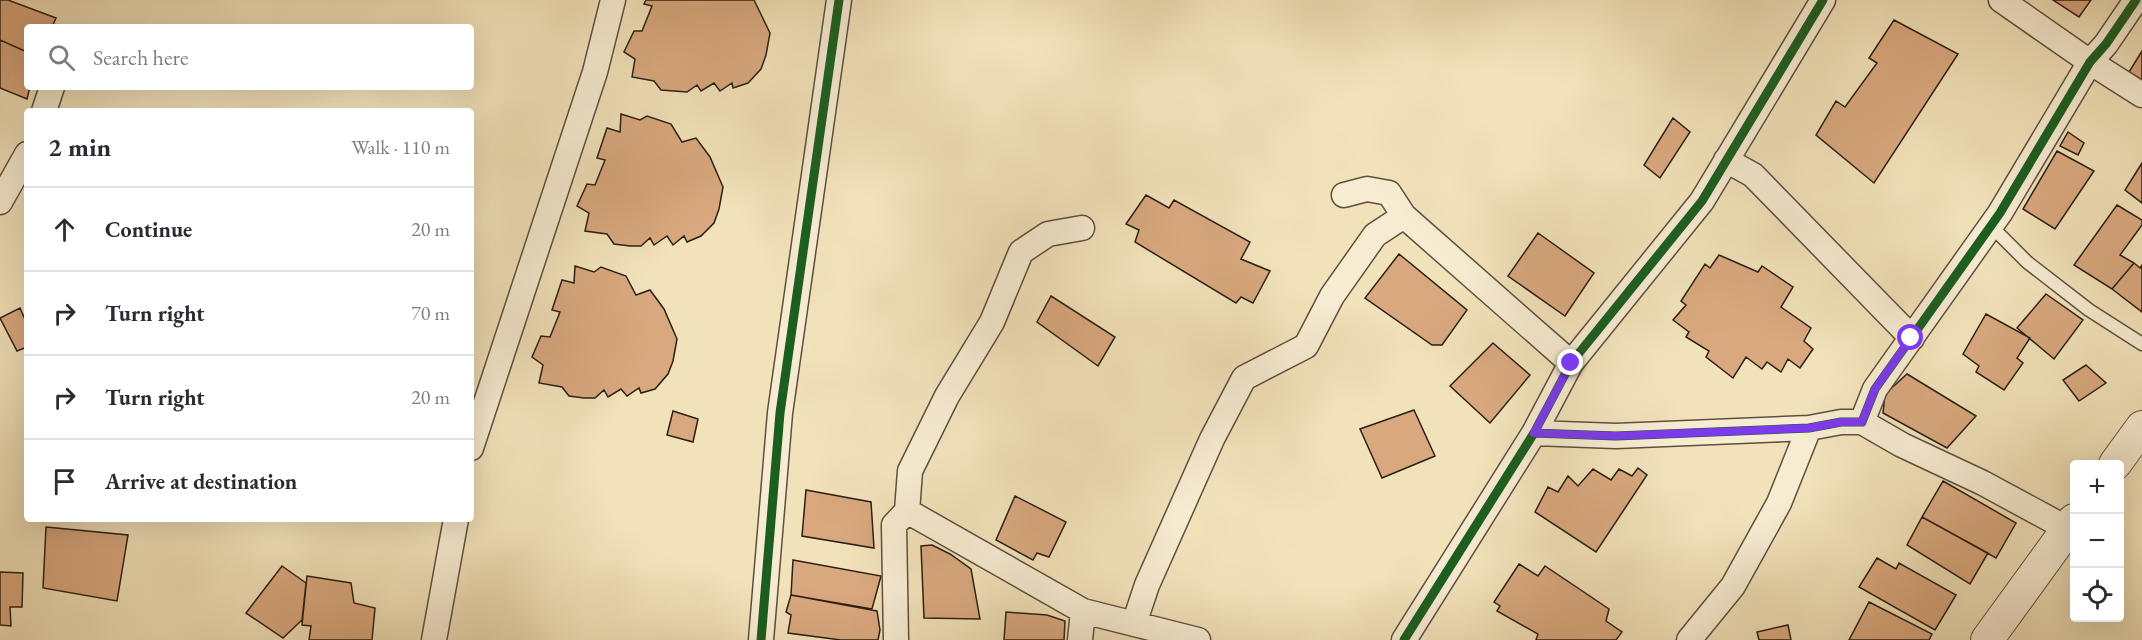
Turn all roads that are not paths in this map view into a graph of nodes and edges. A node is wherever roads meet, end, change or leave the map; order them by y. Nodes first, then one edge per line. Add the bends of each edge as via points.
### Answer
1 (613, 0) edge
2 (839, 0) edge
3 (1823, 0) edge
4 (2001, 0) edge
5 (2136, 0) edge
6 (2090, 62) junction
7 (51, 90) edge
8 (2142, 95) edge
9 (45, 108) edge
10 (24, 159) edge
11 (1726, 160) junction
12 (1344, 195) dead end
13 (0, 202) edge
14 (1404, 216) junction
15 (1991, 226) junction
16 (1082, 228) dead end
17 (1911, 338) junction
18 (2142, 344) edge
19 (1571, 363) junction
20 (1862, 422) junction
21 (2142, 427) edge
22 (1809, 428) junction
23 (1534, 433) junction
24 (474, 439) edge
25 (2119, 460) edge
26 (907, 511) junction
27 (455, 522) edge
28 (2070, 525) edge
29 (2070, 526) edge
30 (1083, 611) junction
31 (1134, 624) junction
32 (434, 640) edge
33 (761, 640) edge
34 (896, 640) edge
35 (1080, 640) edge
36 (1198, 640) edge
37 (1404, 640) edge
38 (1689, 640) edge
39 (1987, 640) edge

1 - 24 street via 595,72
2 - 33 street via 780,413
3 - 11 street
4 - 6 street
5 - 6 street
6 - 8 street
6 - 15 street
7 - 9 street
10 - 13 street
11 - 17 street via 1753,175
11 - 19 street via 1702,201
12 - 14 street via 1366,189 1389,193
14 - 19 street
14 - 31 street via 1375,236 1332,296 1306,346 1244,378 1212,439
15 - 17 street
15 - 18 lane via 2027,262 2089,310
16 - 26 street via 1048,234 1021,252 992,322 946,396 910,471
17 - 20 street via 1875,389
19 - 23 street
20 - 22 street
20 - 28 street
21 - 25 street
22 - 23 street via 1616,436
22 - 38 street via 1779,503 1734,586
23 - 37 street
26 - 30 street
26 - 34 street via 894,525
27 - 32 street
29 - 39 street
30 - 31 street
30 - 35 street
31 - 36 street

